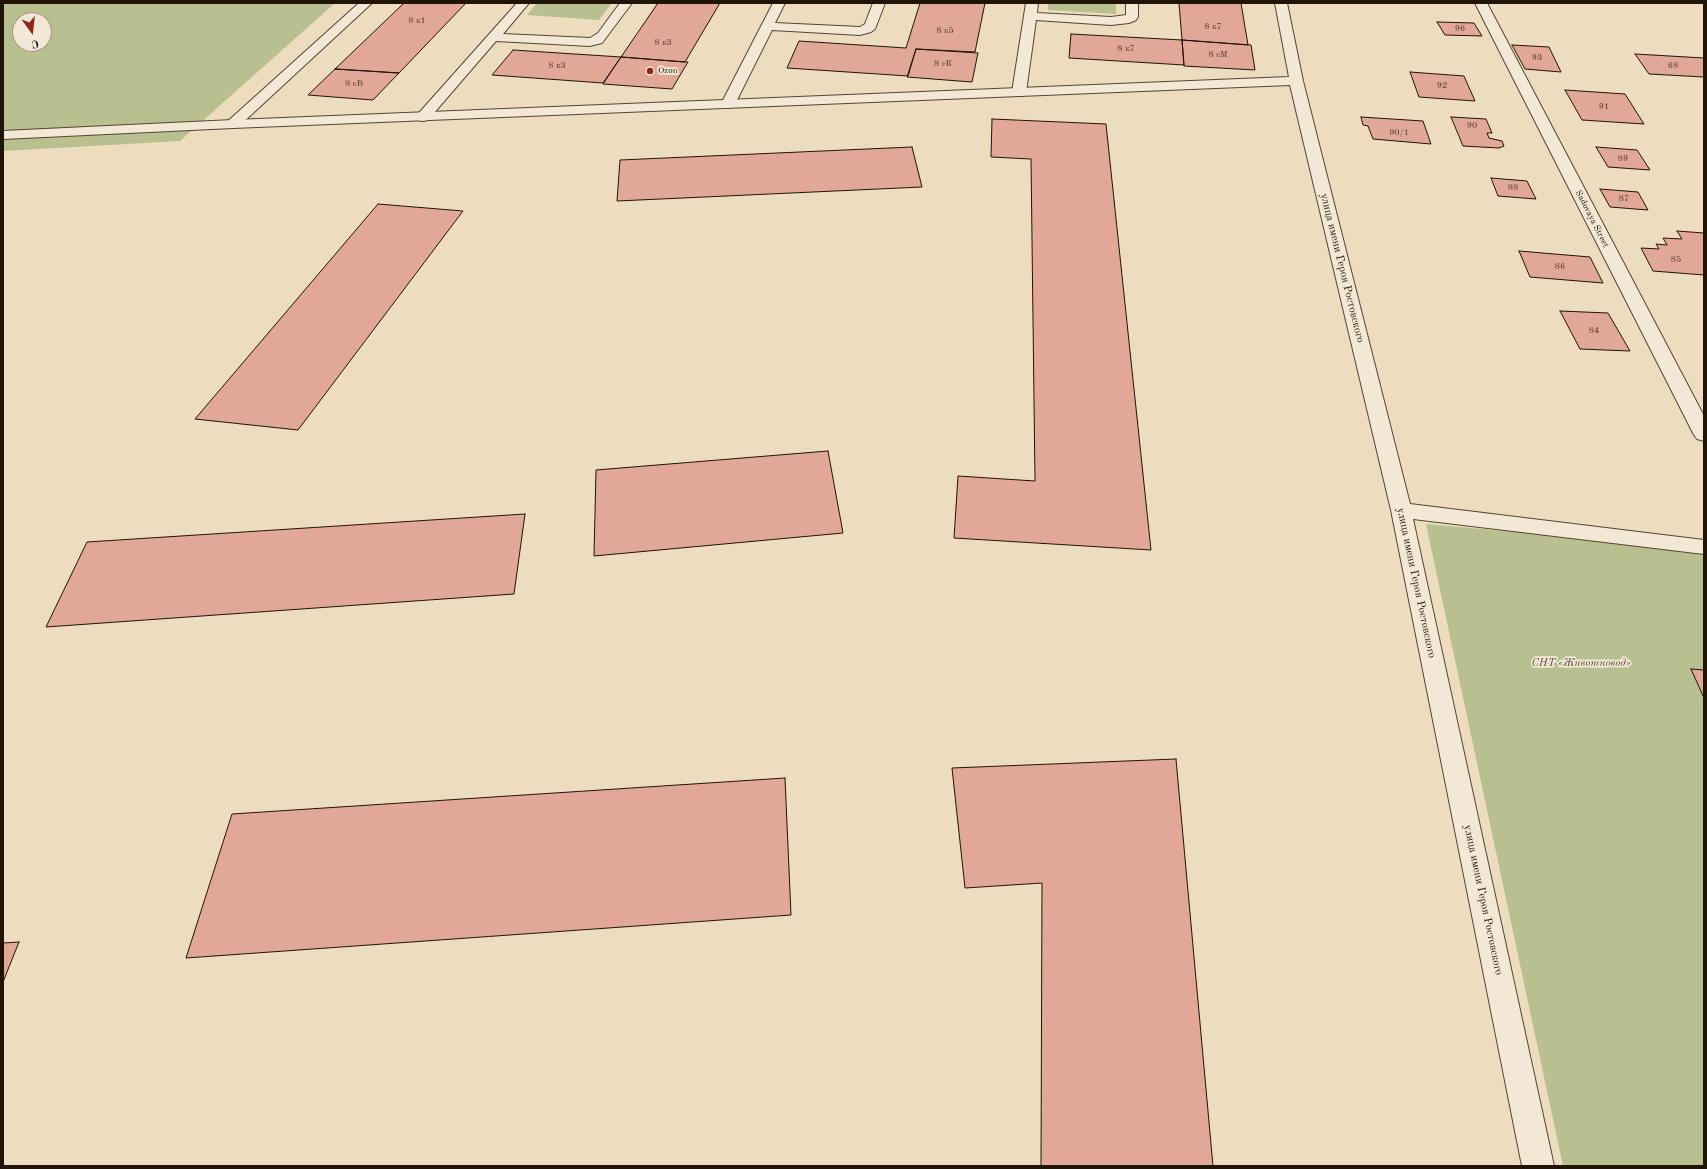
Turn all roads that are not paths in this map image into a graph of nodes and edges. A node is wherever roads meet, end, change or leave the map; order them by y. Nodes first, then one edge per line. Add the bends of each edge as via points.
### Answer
1 (366, 3) edge
2 (522, 3) edge
3 (626, 3) edge
4 (779, 3) edge
5 (879, 3) edge
6 (1132, 3) edge
7 (1281, 3) edge
8 (1480, 3) edge
9 (1031, 9) edge
10 (767, 26) junction
11 (493, 37) junction
12 (1296, 81) junction
13 (1019, 92) junction
14 (728, 104) junction
15 (423, 116) junction
16 (233, 124) junction
17 (3, 135) edge
18 (1704, 435) edge
19 (1401, 510) junction
20 (1704, 547) edge
21 (1538, 1166) edge

1 - 16 street
2 - 11 street
3 - 11 street via 598,40 590,42
4 - 10 street
5 - 10 street via 871,26 860,31
6 - 9 street via 1132,17 1111,21
7 - 12 street, улица имени Героя Ростовского
8 - 18 street, Sadovaya Street
9 - 13 street
10 - 14 street
11 - 15 street
12 - 13 street
12 - 19 street, улица имени Героя Ростовского
13 - 14 street
14 - 15 street
15 - 16 street
16 - 17 street
19 - 20 street
19 - 21 street, улица имени Героя Ростовского

